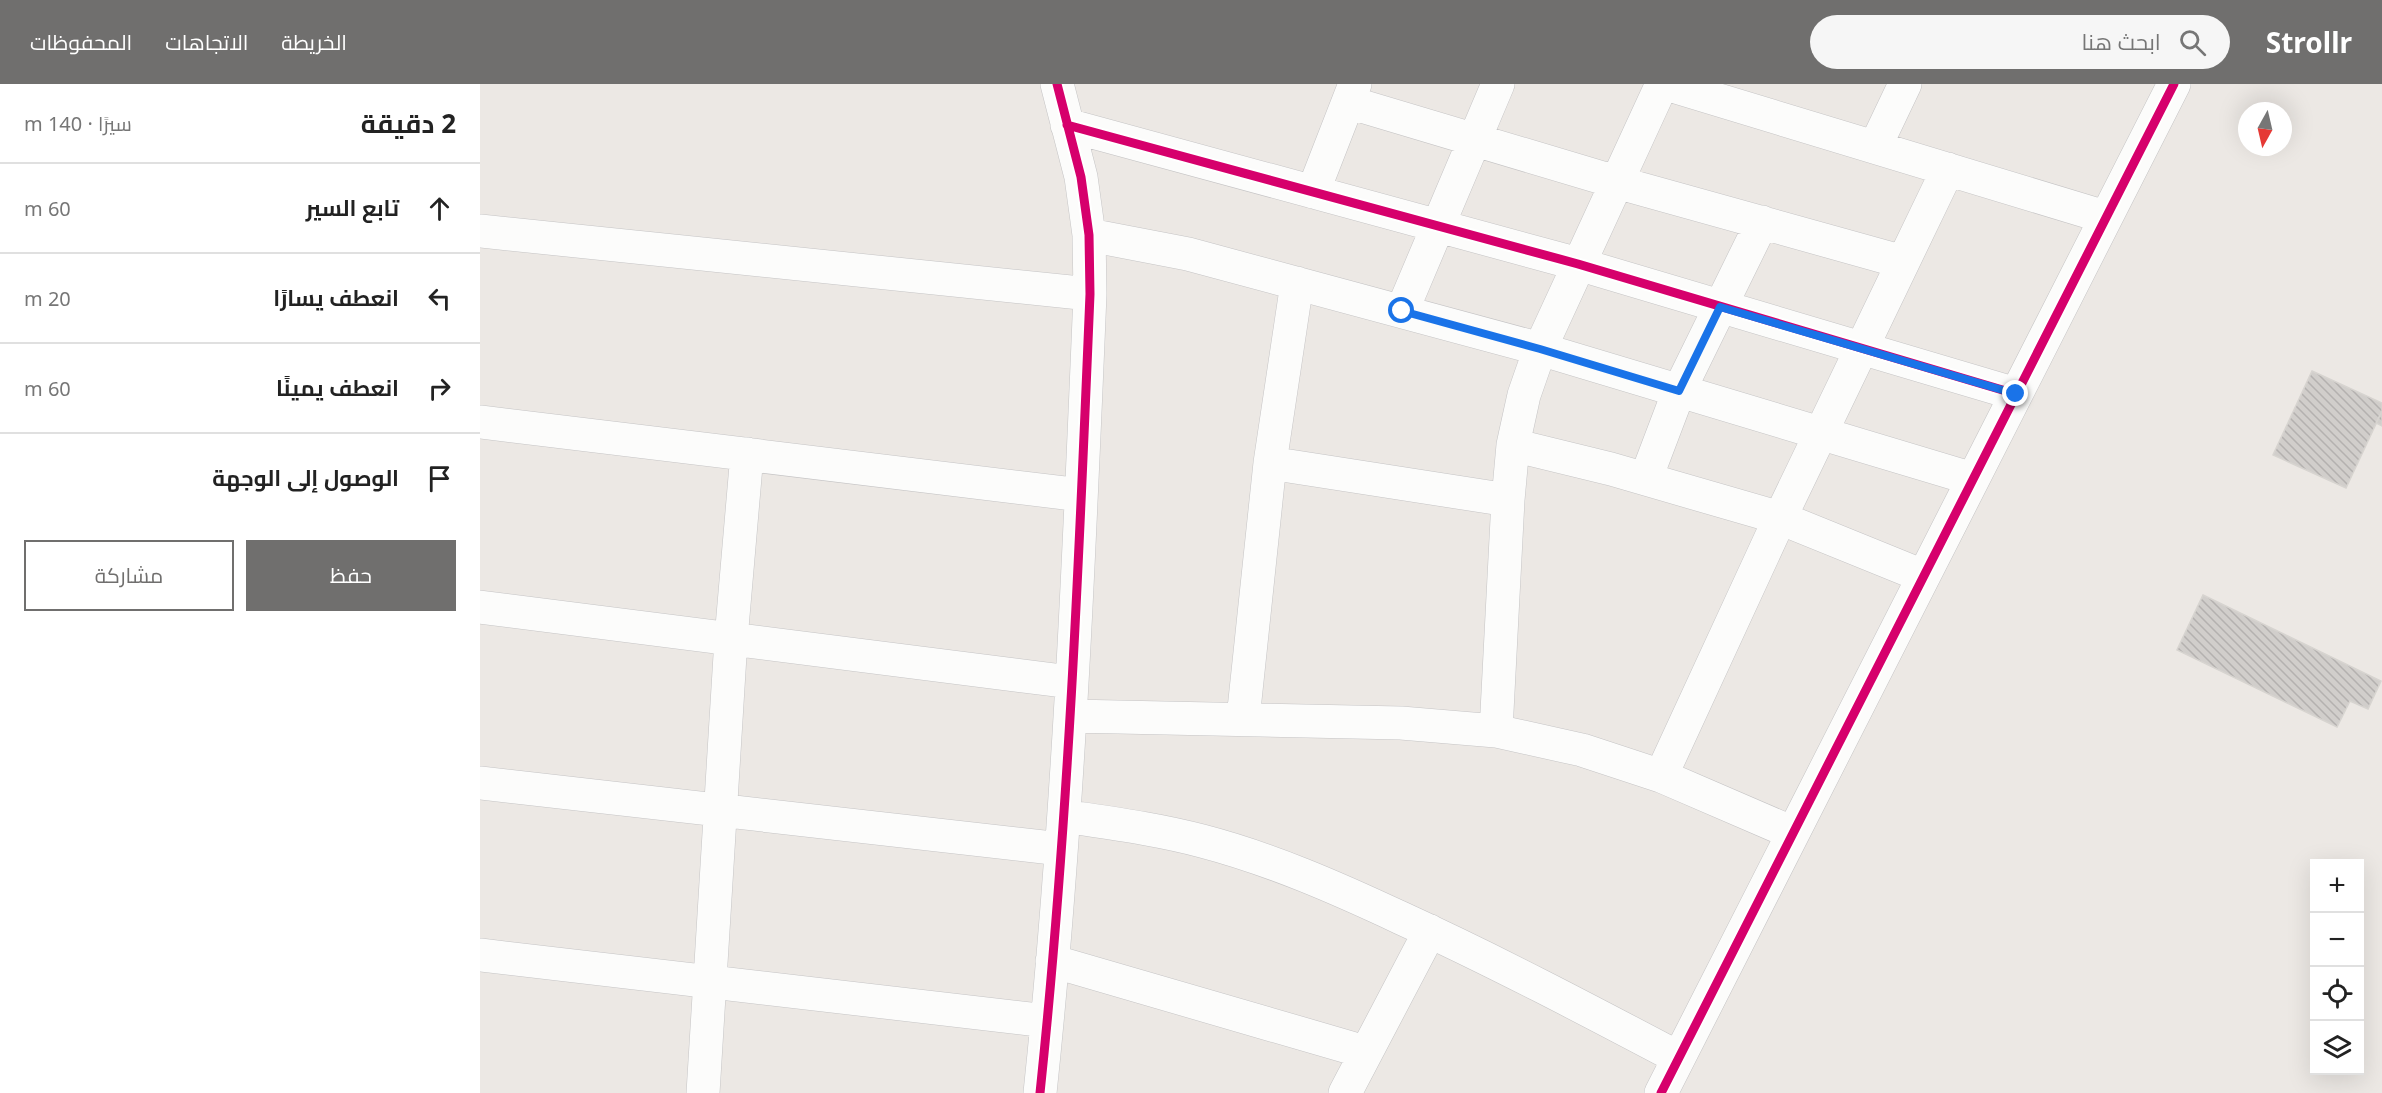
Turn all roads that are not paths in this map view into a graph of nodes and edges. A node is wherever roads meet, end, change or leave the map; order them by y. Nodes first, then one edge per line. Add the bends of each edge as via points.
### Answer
1 (1057, 84) edge
2 (1498, 84) edge
3 (1664, 84) edge
4 (1905, 84) edge
5 (2174, 84) edge
6 (1351, 93) edge
7 (1067, 125) junction
8 (1474, 140) junction
9 (1875, 147) junction
10 (1948, 169) junction
11 (1616, 182) junction
12 (1313, 192) junction
13 (2105, 217) junction
14 (1762, 222) junction
15 (1438, 226) junction
16 (480, 231) edge
17 (1089, 235) junction
18 (1903, 262) junction
19 (1578, 264) junction
20 (1297, 283) junction
21 (1090, 294) junction
22 (1720, 307) junction
23 (1402, 311) junction
24 (1861, 348) junction
25 (1540, 349) junction
26 (1679, 391) junction
27 (2016, 394) junction
28 (480, 422) edge
29 (1820, 433) junction
30 (1513, 445) junction
31 (747, 454) junction
32 (1270, 463) junction
33 (1646, 478) junction
34 (1973, 479) junction
35 (1081, 495) junction
36 (1508, 500) junction
37 (1780, 518) junction
38 (1923, 576) junction
39 (480, 607) edge
40 (731, 639) junction
41 (1071, 682) junction
42 (1071, 716) junction
43 (1243, 718) junction
44 (1496, 731) junction
45 (1661, 776) junction
46 (480, 783) edge
47 (720, 811) junction
48 (1064, 816) junction
49 (1793, 833) junction
50 (1061, 849) junction
51 (1430, 931) junction
52 (480, 955) edge
53 (1052, 961) junction
54 (710, 982) junction
55 (1047, 1021) junction
56 (1365, 1052) junction
57 (1677, 1057) junction
58 (703, 1093) edge
59 (1040, 1093) edge
60 (1345, 1093) edge
61 (1660, 1093) edge

1 - 7 street
2 - 8 street
3 - 9 street
3 - 11 street
4 - 9 street
5 - 13 street
6 - 8 street
6 - 12 street
7 - 12 street
7 - 17 street via 1081,177
8 - 11 street
8 - 15 street
9 - 10 street
10 - 13 street
10 - 18 street
11 - 14 street
11 - 19 street
12 - 15 street
13 - 27 street
14 - 18 street
14 - 22 street
15 - 19 street
15 - 23 street
16 - 21 street
17 - 20 street via 1188,254
17 - 21 street
18 - 24 street
19 - 22 street
19 - 25 street
20 - 23 street
20 - 32 street
21 - 35 street
22 - 24 street
22 - 26 street
23 - 25 street
24 - 27 street
24 - 29 street
25 - 26 street
25 - 30 street
26 - 29 street
26 - 33 street
27 - 34 street
28 - 31 street
29 - 34 street
29 - 37 street
30 - 33 street
30 - 36 street
31 - 35 street
31 - 40 street
32 - 36 street
32 - 43 street
33 - 37 street
34 - 38 street
35 - 41 street
36 - 44 street
37 - 38 street
37 - 45 street
38 - 49 street
39 - 40 street
40 - 41 street
40 - 47 street
41 - 42 street
42 - 43 street
42 - 48 street
43 - 44 street via 1401,723
44 - 45 street via 1582,750
45 - 49 street
46 - 47 street
47 - 50 street
47 - 54 street
48 - 50 street
48 - 51 street via 1203,841 1351,894
49 - 57 street
50 - 53 street
51 - 56 street
51 - 57 street
52 - 54 street
53 - 55 street
53 - 56 street
54 - 55 street
54 - 58 street
55 - 59 street
56 - 60 street
57 - 61 street

